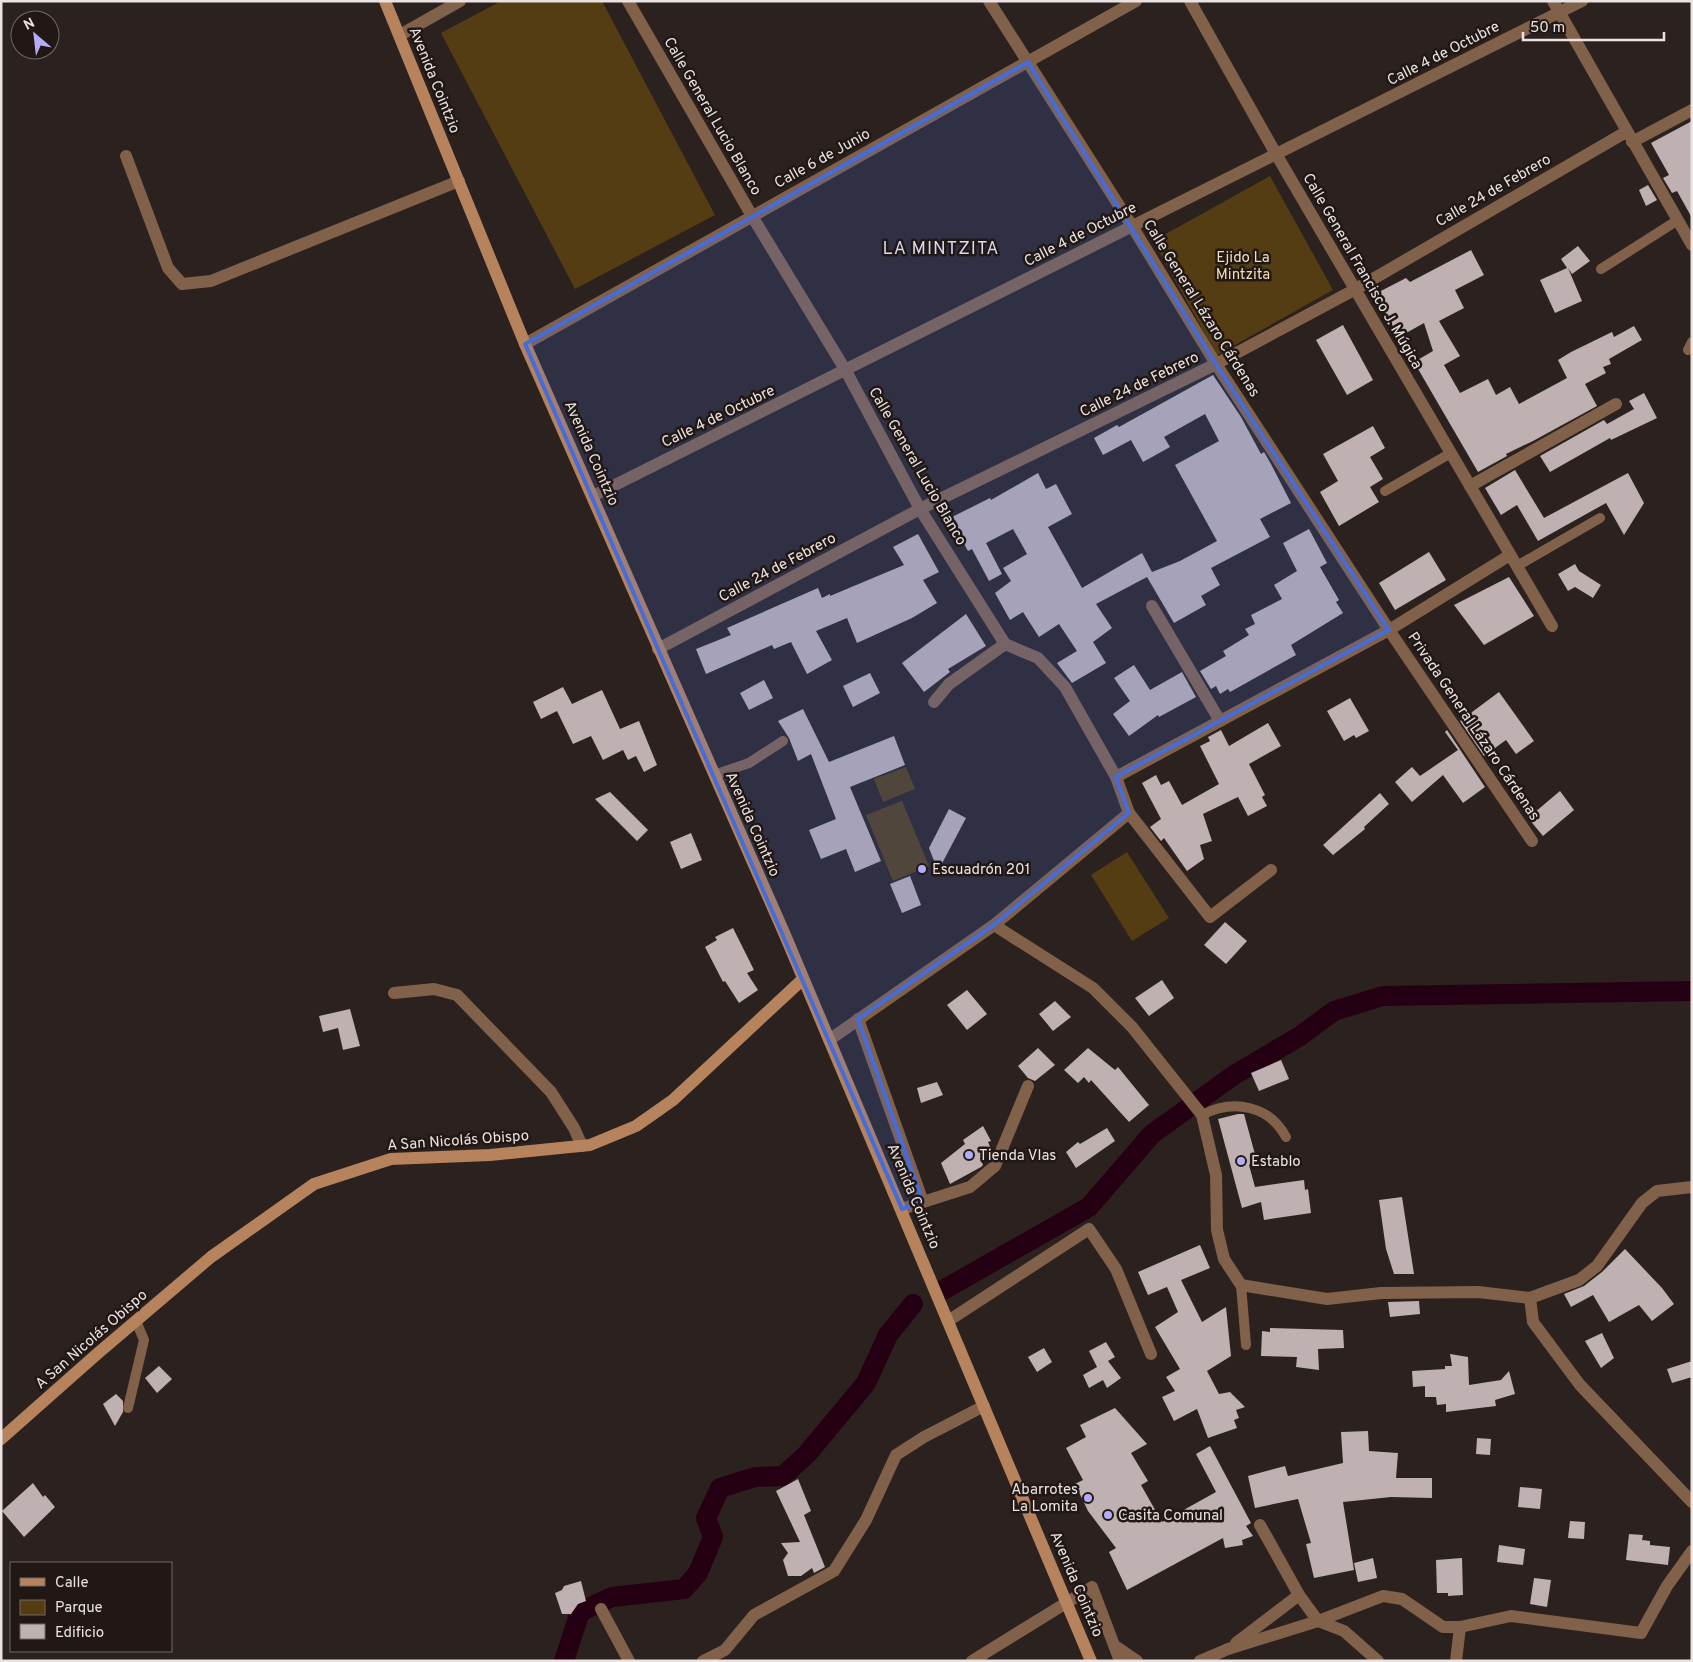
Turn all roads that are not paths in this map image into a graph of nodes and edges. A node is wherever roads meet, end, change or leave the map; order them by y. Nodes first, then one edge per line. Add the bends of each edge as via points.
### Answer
1 (386, 1) edge
2 (460, 1) edge
3 (628, 1) edge
4 (989, 1) edge
5 (1136, 1) edge
6 (1190, 1) edge
7 (1582, 1) edge
8 (1556, 7) edge
9 (400, 35) junction
10 (1028, 62) junction
11 (1692, 110) edge
12 (1629, 137) junction
13 (1276, 154) junction
14 (126, 156) dead end
15 (459, 181) junction
16 (752, 216) junction
17 (1678, 220) junction
18 (1132, 226) junction
19 (1692, 245) edge
20 (1601, 269) dead end
21 (1354, 290) junction
22 (525, 344) junction
23 (1216, 364) junction
24 (846, 371) junction
25 (1616, 404) dead end
26 (1451, 453) junction
27 (1470, 486) junction
28 (1385, 490) dead end
29 (593, 496) junction
30 (920, 509) junction
31 (1600, 518) dead end
32 (1510, 555) junction
33 (1518, 566) junction
34 (1152, 606) dead end
35 (1552, 626) dead end
36 (1389, 630) junction
37 (1005, 644) junction
38 (658, 649) junction
39 (934, 702) dead end
40 (1220, 721) junction
41 (783, 741) dead end
42 (714, 775) junction
43 (1116, 777) junction
44 (1129, 813) junction
45 (1532, 841) dead end
46 (1271, 870) dead end
47 (994, 925) junction
48 (803, 979) junction
49 (394, 993) dead end
50 (858, 1020) junction
51 (829, 1040) junction
52 (1028, 1086) dead end
53 (1197, 1109) junction
54 (1286, 1137) dead end
55 (582, 1146) junction
56 (1692, 1187) edge
57 (923, 1202) junction
58 (902, 1209) junction
59 (1241, 1285) junction
60 (1530, 1298) junction
61 (136, 1321) junction
62 (948, 1321) junction
63 (1246, 1345) dead end
64 (1151, 1354) dead end
65 (984, 1406) junction
66 (128, 1408) dead end
67 (1, 1439) edge
68 (1692, 1502) edge
69 (1260, 1525) dead end
70 (1692, 1551) edge
71 (1299, 1596) junction
72 (1067, 1602) junction
73 (601, 1609) dead end
74 (1318, 1621) junction
75 (1460, 1627) junction
76 (1115, 1646) junction
77 (1228, 1649) junction
78 (629, 1661) edge
79 (703, 1661) edge
80 (972, 1661) edge
81 (1091, 1661) edge
82 (1120, 1661) edge
83 (1138, 1661) edge
84 (1200, 1661) edge
85 (1378, 1661) edge
86 (1456, 1661) edge

1 - 9 main road, Avenida Cointzio
2 - 9 street
3 - 16 street, Calle General Lucio Blanco
4 - 10 street, Calle General Lázaro Cárdenas
5 - 10 street, Calle 6 de Junio
6 - 13 street, Calle General Francisco J. Múgica
7 - 8 street, Calle 4 de Octubre
8 - 12 street
8 - 13 street, Calle 4 de Octubre
9 - 15 main road, Avenida Cointzio
10 - 16 street, Calle 6 de Junio
10 - 18 street, Calle General Lázaro Cárdenas
11 - 12 street, Calle 24 de Febrero
12 - 17 street
12 - 21 street, Calle 24 de Febrero
13 - 18 street, Calle 4 de Octubre
13 - 21 street, Calle General Francisco J. Múgica
14 - 15 street via 168,268 182,284 211,281
15 - 22 main road, Avenida Cointzio
16 - 22 street, Calle 6 de Junio
16 - 24 street, Calle General Lucio Blanco
17 - 19 street
17 - 20 lane
18 - 23 street, Calle General Lázaro Cárdenas
18 - 24 street, Calle 4 de Octubre
21 - 23 street, Calle 24 de Febrero
21 - 26 street, Calle General Francisco J. Múgica
22 - 29 main road, Avenida Cointzio
23 - 30 street, Calle 24 de Febrero
23 - 36 street, Calle General Lázaro Cárdenas
24 - 29 street, Calle 4 de Octubre
24 - 30 street, Calle General Lucio Blanco
25 - 27 street
26 - 27 street, Calle General Francisco J. Múgica
26 - 28 lane
27 - 32 street, Calle General Francisco J. Múgica
29 - 38 main road, Avenida Cointzio
30 - 37 street, Calle General Lucio Blanco
30 - 38 street, Calle 24 de Febrero
31 - 33 lane
32 - 33 street, Calle General Francisco J. Múgica
32 - 36 street
33 - 35 street, Calle General Francisco J. Múgica
34 - 40 street
36 - 40 street
36 - 45 street, Privada General Lázaro Cárdenas
37 - 39 street via 948,684
37 - 43 street via 1038,658 1064,687
38 - 42 main road, Avenida Cointzio
40 - 43 street
41 - 42 lane via 749,763
42 - 48 main road, Avenida Cointzio
43 - 44 street
44 - 46 street via 1210,917
44 - 47 street
47 - 50 street
47 - 53 street via 1093,988 1132,1027
48 - 51 main road, Avenida Cointzio
48 - 55 main road, A San Nicolás Obispo via 673,1100 636,1126
49 - 55 street via 434,989 457,995 551,1092
50 - 51 street
50 - 57 street
51 - 58 main road, Avenida Cointzio
52 - 57 street via 994,1166 970,1187
53 - 54 lane via 1243,1105 1280,1126
53 - 59 street via 1216,1175 1217,1230 1221,1250
55 - 61 main road, A San Nicolás Obispo via 391,1160 314,1184 211,1257
56 - 60 street via 1657,1191 1642,1203 1597,1266 1579,1280
57 - 58 street
58 - 62 main road, Avenida Cointzio
59 - 60 street via 1327,1299 1381,1293 1478,1292
59 - 63 lane
60 - 68 street via 1533,1322 1580,1385
61 - 66 lane via 144,1340
61 - 67 main road, A San Nicolás Obispo
62 - 64 street via 1089,1229 1116,1269
62 - 65 main road, Avenida Cointzio
65 - 72 main road, Avenida Cointzio
65 - 79 street via 896,1455 866,1520 834,1571 754,1615 725,1650
69 - 71 street
70 - 75 street via 1667,1586 1641,1633 1511,1616
71 - 74 street
71 - 77 street
72 - 76 street via 1092,1587
72 - 80 street
72 - 81 main road, Avenida Cointzio
73 - 78 street
74 - 75 street via 1383,1596 1402,1599 1444,1627
74 - 77 street
74 - 85 street via 1344,1631
75 - 86 street
76 - 82 street
76 - 83 street
77 - 84 street

